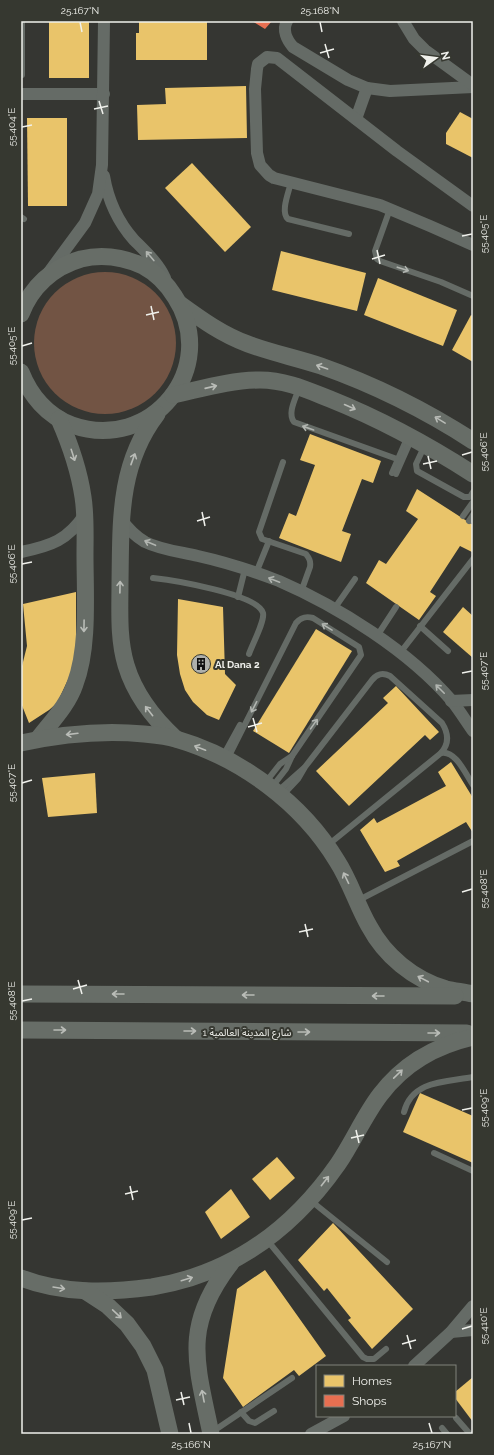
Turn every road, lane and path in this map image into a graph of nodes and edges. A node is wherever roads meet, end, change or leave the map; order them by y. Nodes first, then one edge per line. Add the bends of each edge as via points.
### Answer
1 (22, 21) edge
2 (104, 21) edge
3 (287, 21) edge
4 (403, 21) edge
5 (22, 75) dead end
6 (473, 86) edge
7 (367, 88) junction
8 (21, 94) edge
9 (104, 94) junction
10 (356, 119) junction
11 (102, 165) junction
12 (291, 182) junction
13 (473, 206) edge
14 (390, 209) junction
15 (349, 234) dead end
16 (473, 246) edge
17 (171, 289) junction
18 (473, 296) edge
19 (26, 302) edge
20 (180, 304) junction
21 (21, 372) edge
22 (300, 387) junction
23 (21, 394) edge
24 (167, 402) junction
25 (40, 403) junction
26 (59, 419) junction
27 (415, 439) junction
28 (473, 441) edge
29 (398, 459) junction
30 (283, 462) dead end
31 (473, 474) edge
32 (473, 492) edge
33 (473, 502) edge
34 (85, 514) junction
35 (473, 515) edge
36 (463, 516) dead end
37 (121, 520) junction
38 (469, 521) dead end
39 (269, 541) junction
40 (21, 552) edge
41 (473, 559) edge
42 (250, 571) junction
43 (153, 578) dead end
44 (355, 579) dead end
45 (301, 592) junction
46 (238, 597) junction
47 (396, 607) dead end
48 (334, 609) junction
49 (420, 626) junction
50 (377, 636) junction
51 (448, 651) dead end
52 (400, 653) junction
53 (249, 654) dead end
54 (473, 700) edge
55 (452, 701) junction
56 (240, 725) dead end
57 (473, 731) edge
58 (38, 739) junction
59 (176, 739) junction
60 (21, 743) edge
61 (441, 753) junction
62 (225, 759) junction
63 (473, 785) edge
64 (274, 790) junction
65 (473, 841) edge
66 (327, 846) junction
67 (357, 901) junction
68 (21, 994) edge
69 (473, 995) edge
70 (21, 1030) edge
71 (473, 1034) edge
72 (473, 1037) edge
73 (473, 1077) edge
74 (404, 1112) dead end
75 (434, 1153) dead end
76 (473, 1171) edge
77 (310, 1200) junction
78 (267, 1240) junction
79 (232, 1261) junction
80 (387, 1262) dead end
81 (21, 1278) edge
82 (85, 1291) junction
83 (473, 1306) edge
84 (473, 1330) edge
85 (451, 1332) junction
86 (386, 1349) dead end
87 (415, 1365) edge
88 (292, 1378) dead end
89 (242, 1412) junction
90 (274, 1412) dead end
91 (342, 1417) edge
92 (456, 1418) dead end
93 (442, 1428) dead end
94 (318, 1433) edge
95 (170, 1434) edge
96 (211, 1434) edge
97 (447, 1434) edge
98 (470, 1434) edge

1 - 5 lane
2 - 9 street
3 - 7 street via 285,34 293,47 348,80
4 - 6 street via 414,39 425,50
6 - 7 street via 390,91
7 - 10 street
8 - 9 street
9 - 11 street
10 - 12 street via 277,58 272,56 262,60 258,64 255,89 258,160 269,175
10 - 13 street
17 -> 11 street via 154,260 126,230 116,214 109,198
11 - 19 street via 98,194 85,223
12 - 14 street
12 - 15 lane via 284,211 288,219
14 - 16 street
14 -> 18 lane via 375,251 377,259
17 - 19 street via 148,269 134,262 103,256 66,265 46,277
17 - 20 street
20 - 24 street via 187,322 190,342 188,361 182,379
28 -> 20 street via 429,413 376,388 322,366 266,350 230,336
21 - 25 street
24 -> 22 street via 238,381 284,382
22 -> 27 street via 367,415
29 -> 22 lane via 294,422 290,414
23 - 25 street
24 - 26 street via 149,418 119,429 86,429
37 -> 24 street via 125,485 135,452
25 - 26 street
26 -> 34 street via 80,478
27 - 29 lane
27 - 29 lane via 394,474
27 - 31 street
27 - 32 lane via 417,471 464,497 470,497
30 - 39 lane via 259,530 260,537
33 - 36 lane
34 - 40 street via 61,539
34 -> 58 street via 82,663 75,686 64,706
35 - 38 lane
42 -> 37 street via 147,543 132,533
59 -> 37 street via 159,724 145,706 126,665 120,620
39 - 42 lane
39 - 45 lane via 308,556 311,563
41 - 49 lane
45 -> 42 street
42 - 46 lane
43 - 46 lane via 196,585
44 - 48 lane
45 - 48 street
46 - 53 lane via 258,605 263,612
47 - 50 lane
48 - 50 street
49 - 51 lane
49 - 52 lane
50 - 52 street
55 -> 52 street
54 - 55 street
55 - 57 street
56 - 62 lane
59 -> 58 street via 124,732 73,733
58 - 60 street
62 -> 59 street
61 - 63 lane via 454,756
61 - 64 lane via 447,738 442,723 390,676 382,673 372,680 298,779
61 - 66 lane
62 - 64 street
64 -> 62 lane via 292,756 361,655 359,647 310,617 302,618 296,623
64 - 66 street via 302,816
65 - 67 lane
67 -> 66 street via 338,861
69 -> 67 street via 446,989 409,971 380,943 368,926
69 -> 68 street
70 -> 71 street, شارع المدينة العالمية 1
77 -> 72 street via 338,1163 391,1081 406,1066 431,1052
73 - 74 lane via 422,1087 412,1095
75 - 76 lane
77 - 78 street
77 - 80 lane
78 - 79 street
78 - 86 lane via 363,1357 374,1359
82 -> 79 street via 136,1289 161,1285 209,1272
96 -> 79 street via 198,1368 197,1335 205,1303
81 -> 82 street via 43,1285
82 -> 95 street via 108,1306 127,1324 143,1346 155,1370
83 - 85 street
84 - 85 street
85 - 87 street
88 - 89 lane
89 - 90 lane via 249,1421 255,1423
89 - 96 lane
91 - 94 street
92 - 98 lane
93 - 97 lane

